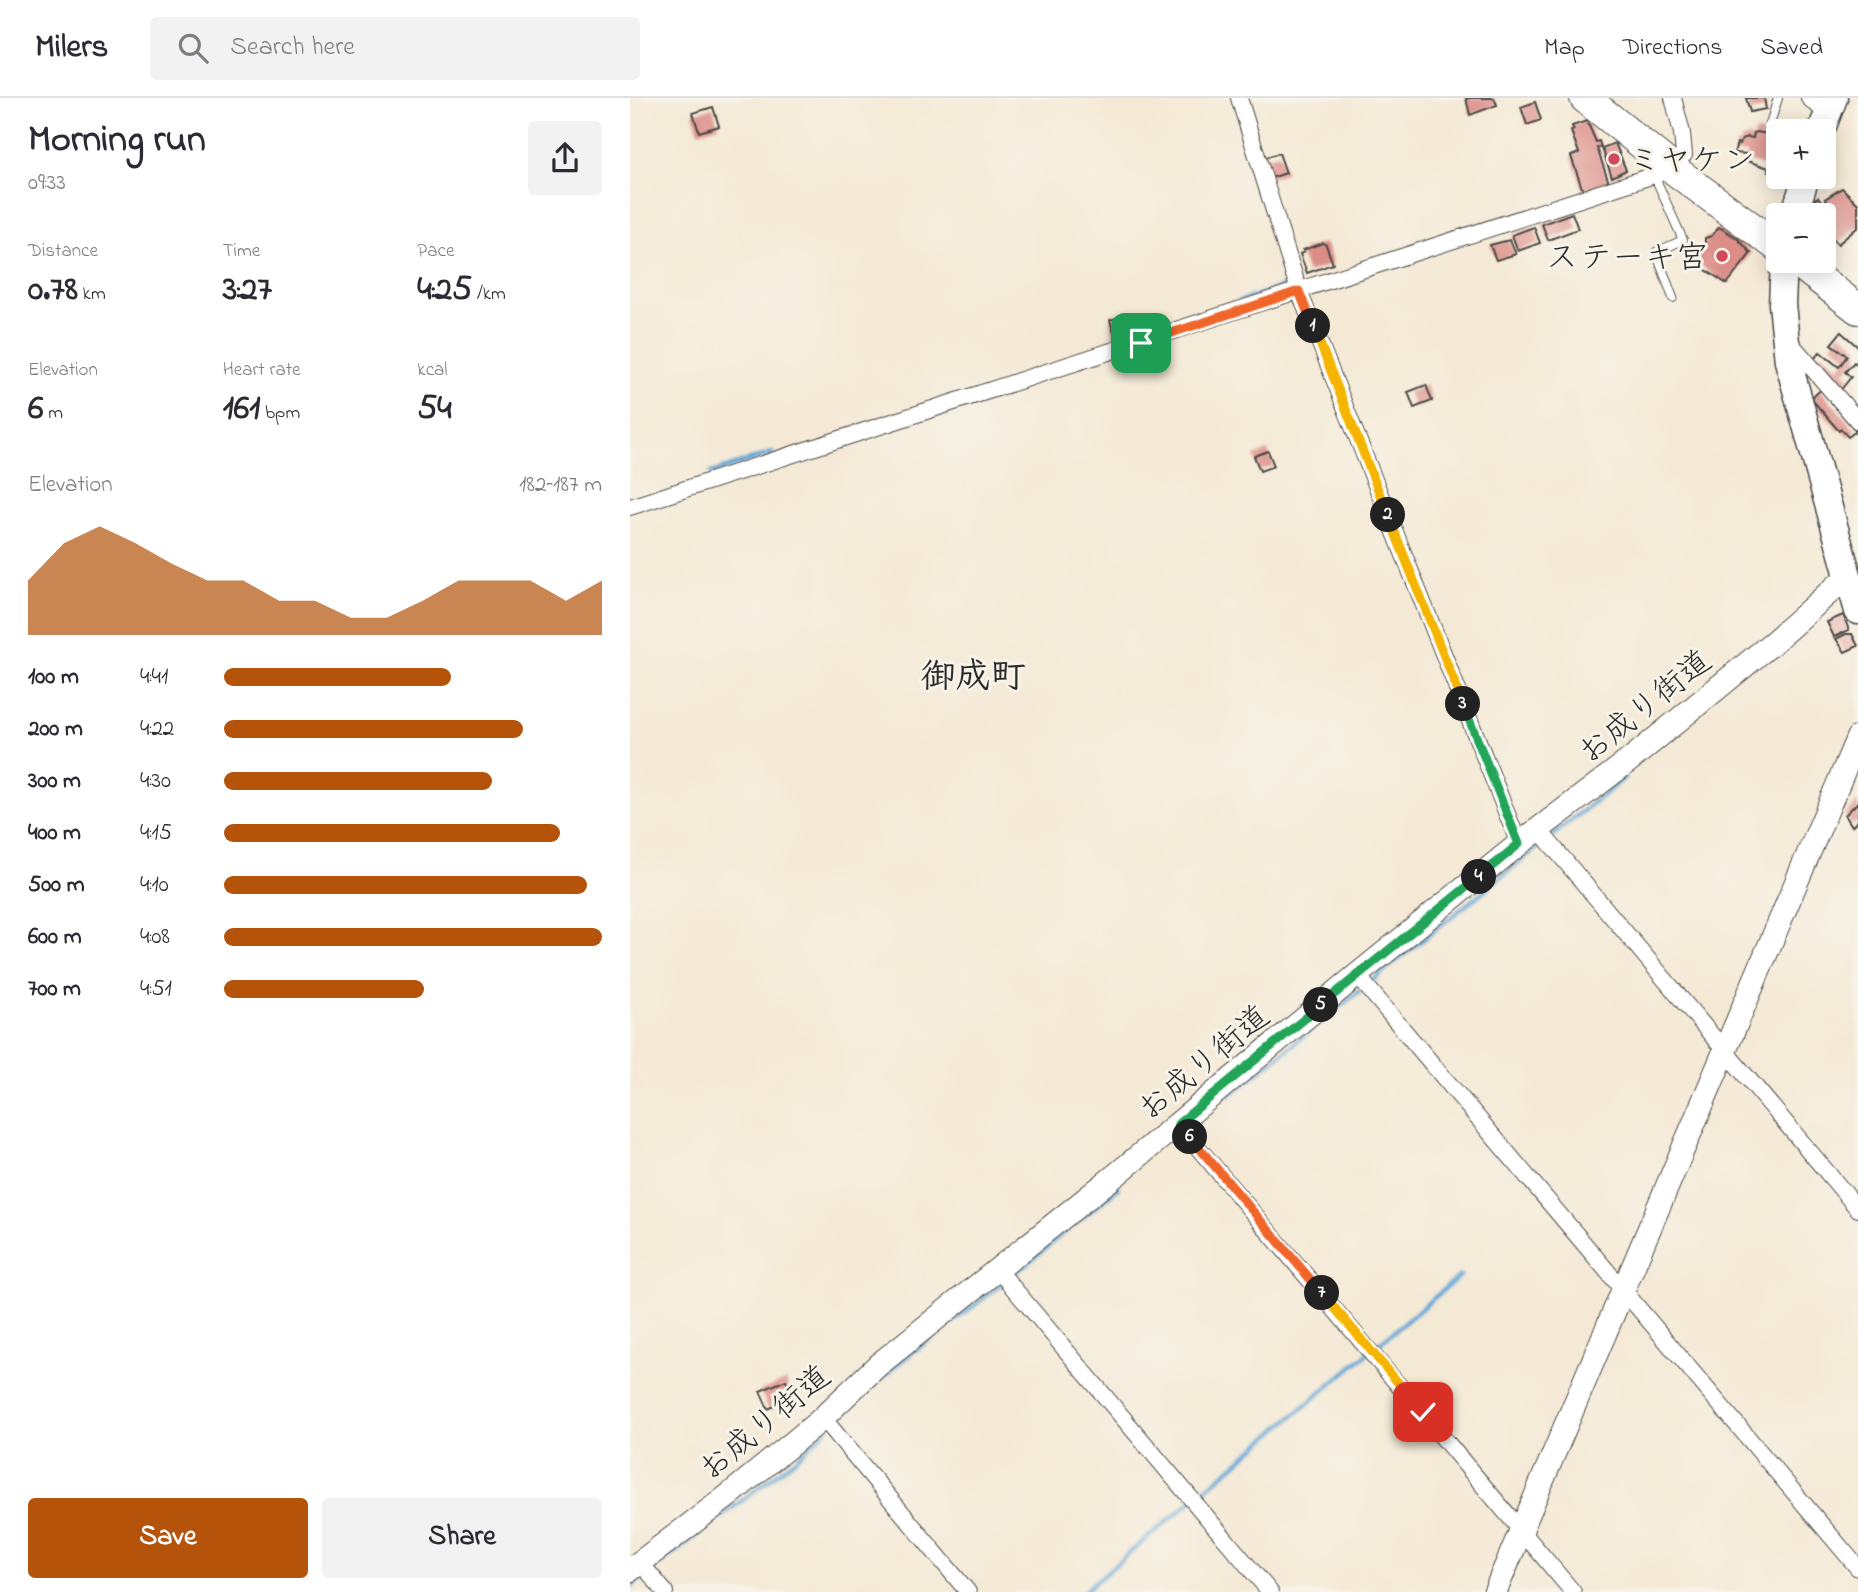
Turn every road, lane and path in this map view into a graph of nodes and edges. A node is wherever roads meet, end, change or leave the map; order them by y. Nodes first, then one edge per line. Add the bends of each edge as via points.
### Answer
1 (1239, 98) edge
2 (1585, 98) edge
3 (1616, 98) edge
4 (1673, 98) edge
5 (1779, 98) edge
6 (1772, 119) edge
7 (1670, 167) junction
8 (1766, 218) edge
9 (1766, 238) edge
10 (1836, 270) edge
11 (1783, 273) edge
12 (1812, 273) edge
13 (1858, 287) edge
14 (1299, 291) junction
15 (1673, 298) dead end
16 (1858, 309) edge
17 (1785, 337) junction
18 (1858, 421) edge
19 (630, 507) edge
20 (1853, 572) edge
21 (1858, 611) edge
22 (1858, 737) edge
23 (1539, 830) junction
24 (1519, 844) junction
25 (1357, 975) junction
26 (1725, 1052) junction
27 (1178, 1124) junction
28 (1858, 1209) edge
29 (999, 1270) junction
30 (1623, 1289) junction
31 (822, 1418) junction
32 (1521, 1530) junction
33 (635, 1566) edge
34 (1858, 1568) edge
35 (665, 1592) edge
36 (968, 1592) edge
37 (1270, 1592) edge
38 (1495, 1592) edge
39 (1573, 1592) edge

1 - 14 street
2 - 7 highway
3 - 7 highway
4 - 7 street via 1682,133
5 - 6 lane
7 - 8 highway
7 - 9 highway
7 - 14 street
7 - 15 lane via 1683,240 1656,251
10 - 13 highway
11 - 17 main road
12 - 16 highway
14 - 19 street
14 - 24 street
17 - 18 street
17 - 20 main road via 1795,386
20 - 21 main road
20 - 23 street, お成り街道 via 1771,644
22 - 26 street
23 - 24 street, お成り街道
23 - 26 street
24 - 25 street, お成り街道
25 - 27 street, お成り街道
25 - 30 street
26 - 28 street
26 - 30 street
27 - 29 street, お成り街道
27 - 32 street
29 - 31 street, お成り街道 via 878,1366
29 - 37 street
30 - 32 street
30 - 34 street
31 - 33 street, お成り街道
31 - 36 street
32 - 38 street
32 - 39 street
33 - 35 street

